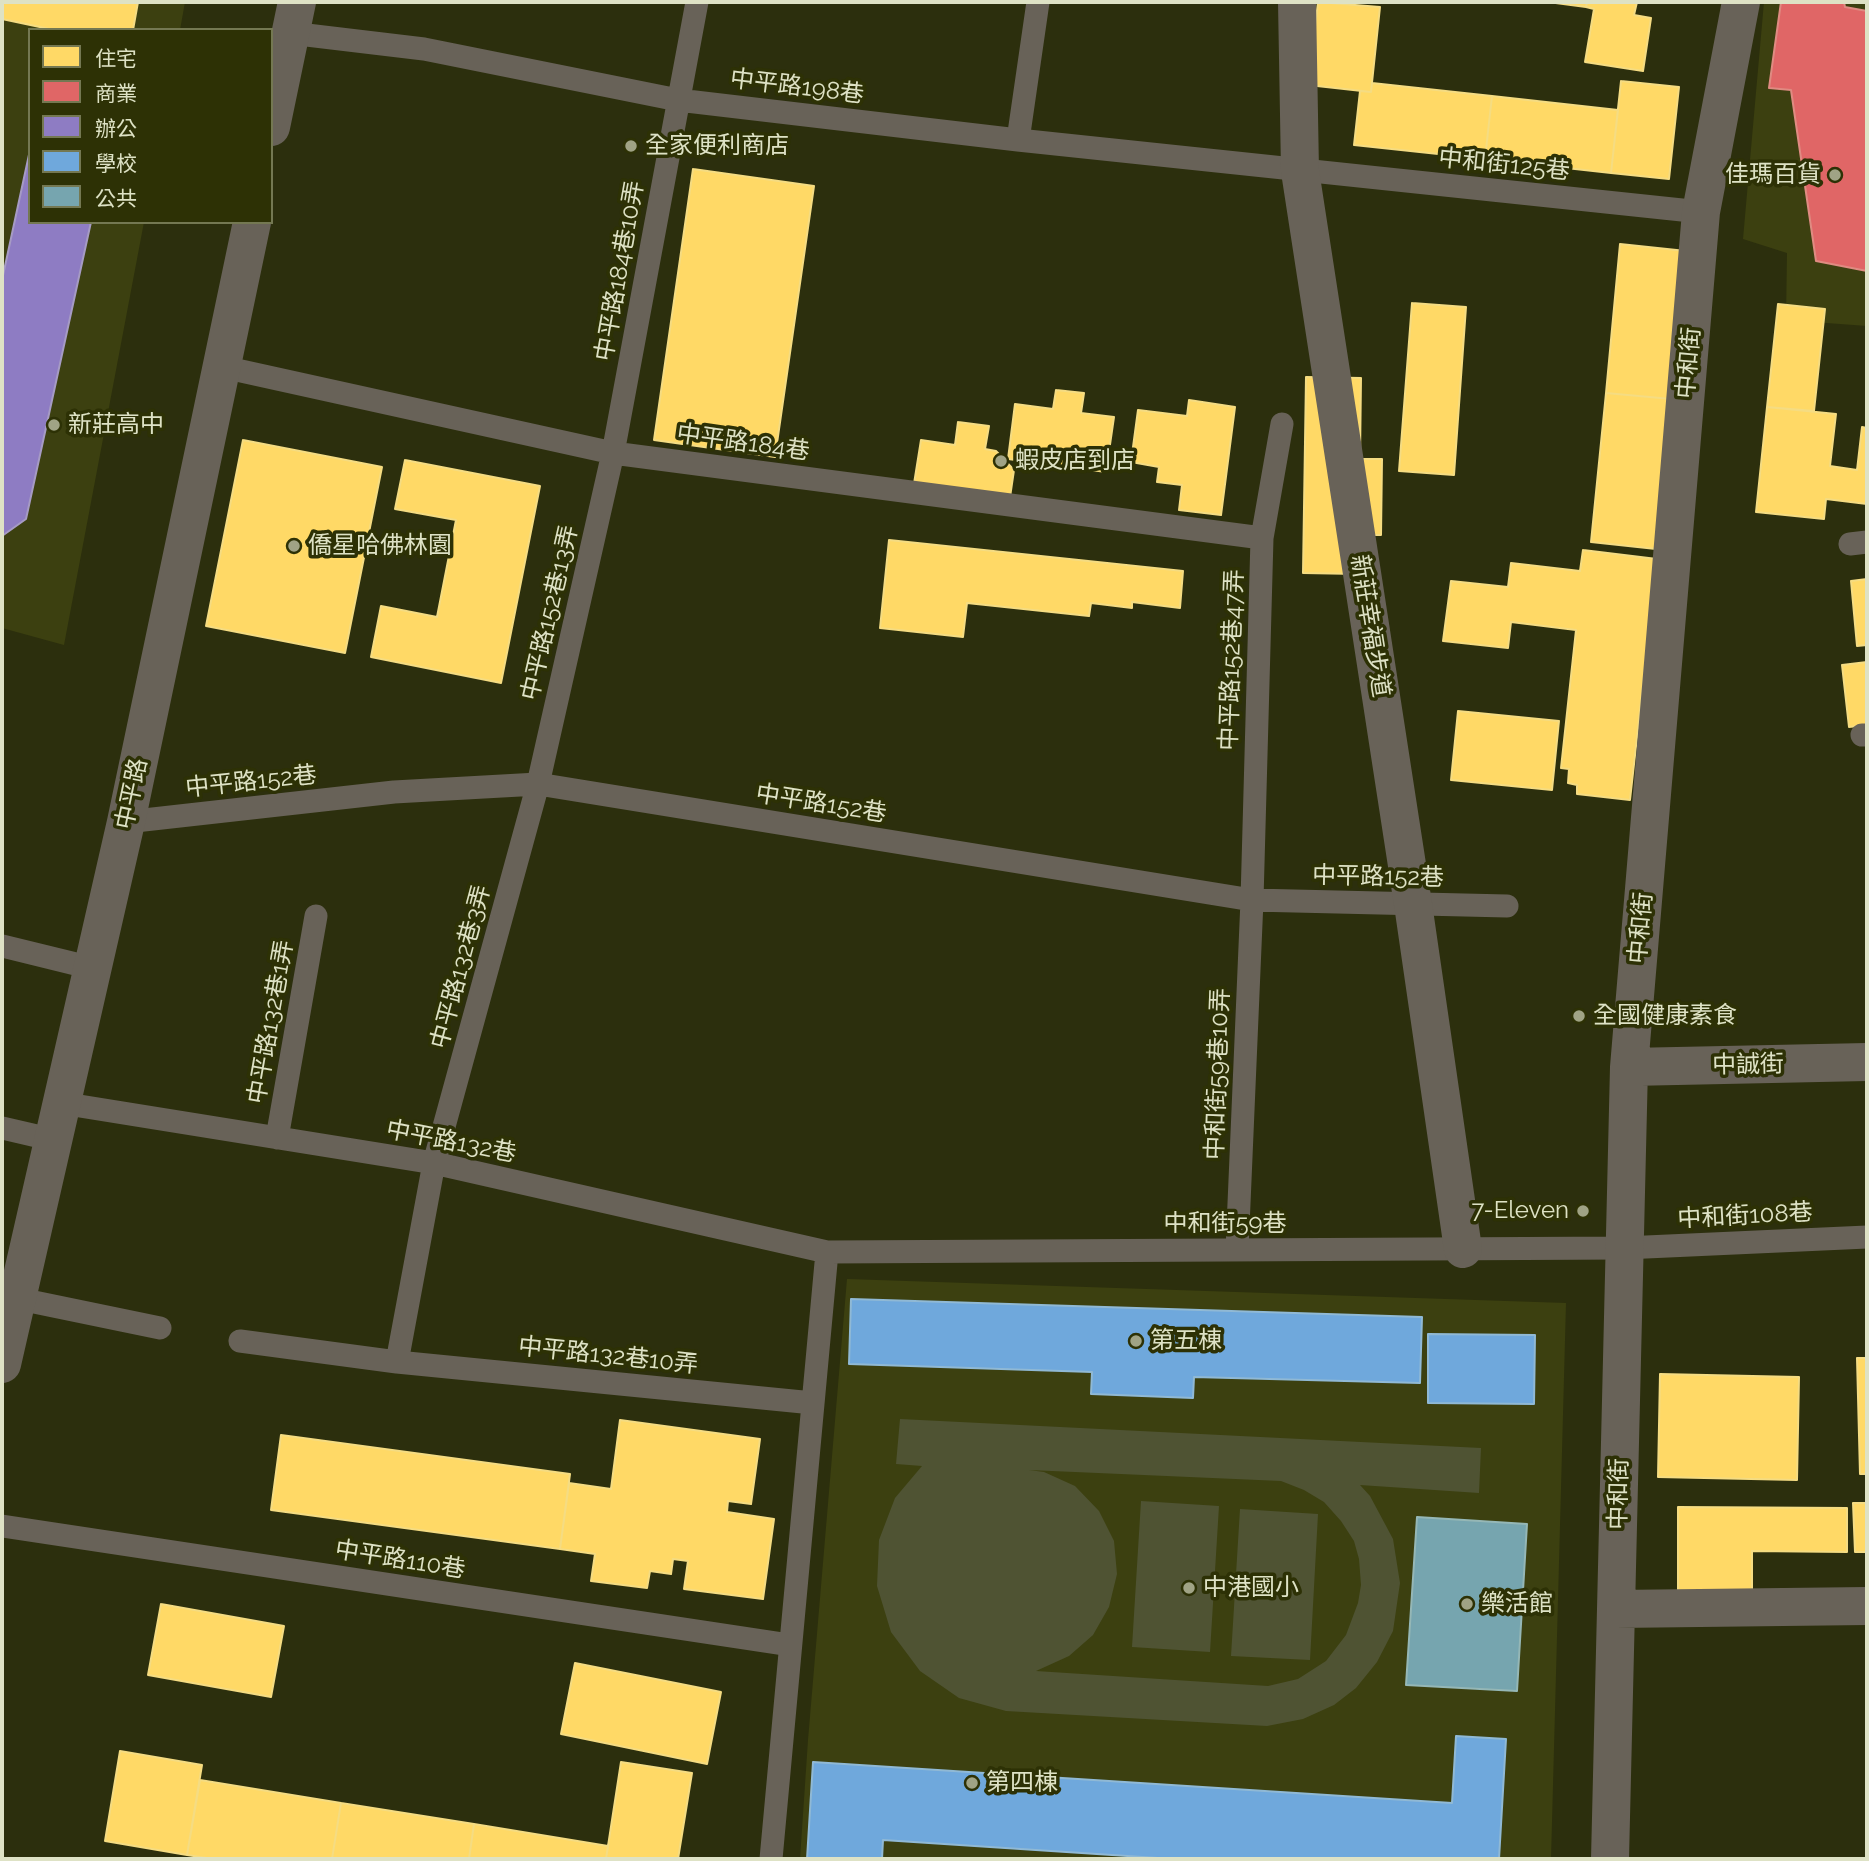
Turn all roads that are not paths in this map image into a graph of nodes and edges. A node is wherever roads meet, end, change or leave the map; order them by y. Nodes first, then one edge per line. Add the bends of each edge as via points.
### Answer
1 (697, 2) edge
2 (1038, 2) edge
3 (1297, 2) edge
4 (1741, 2) edge
5 (293, 18) edge
6 (678, 100) junction
7 (273, 117) edge
8 (1018, 140) junction
9 (1300, 171) junction
10 (1701, 212) junction
11 (252, 224) edge
12 (223, 367) junction
13 (1282, 424) dead end
14 (613, 453) junction
15 (1262, 538) junction
16 (538, 784) junction
17 (126, 822) junction
18 (1252, 900) junction
19 (1413, 904) junction
20 (1507, 906) dead end
21 (316, 916) dead end
22 (2, 946) edge
23 (92, 968) junction
24 (1867, 1062) edge
25 (1629, 1067) junction
26 (61, 1103) junction
27 (2, 1128) edge
28 (277, 1138) junction
29 (54, 1140) junction
30 (434, 1163) junction
31 (1867, 1237) edge
32 (1624, 1248) junction
33 (1463, 1249) junction
34 (1237, 1250) junction
35 (827, 1252) junction
36 (9, 1297) edge
37 (160, 1328) dead end
38 (240, 1341) dead end
39 (397, 1362) junction
40 (2, 1363) edge
41 (813, 1403) junction
42 (2, 1526) edge
43 (1867, 1606) edge
44 (1616, 1609) junction
45 (790, 1645) junction
46 (771, 1859) edge
47 (1610, 1859) edge

1 - 6 lane, 中平路184巷10弄
2 - 8 lane
3 - 9 street, 新莊幸福步道
4 - 10 street, 中和街
5 - 6 lane, 中平路198巷
5 - 7 street
6 - 8 lane, 中平路198巷
6 - 14 lane, 中平路184巷10弄
8 - 9 lane, 中平路198巷
9 - 10 lane, 中和街125巷
9 - 19 street, 新莊幸福步道
10 - 25 street, 中和街
11 - 12 street, 中平路
12 - 14 lane, 中平路184巷
12 - 17 street, 中平路
13 - 15 lane, 中平路152巷47弄
14 - 15 lane, 中平路184巷
14 - 16 lane, 中平路152巷13弄
15 - 18 lane, 中平路152巷47弄
16 - 17 lane, 中平路152巷 via 394,793
16 - 18 lane, 中平路152巷
16 - 30 lane, 中平路132巷3弄
17 - 23 street, 中平路
18 - 19 lane, 中平路152巷
18 - 34 lane, 中和街59巷10弄
19 - 20 lane, 中平路152巷
19 - 33 street, 新莊幸福步道
21 - 28 lane, 中平路132巷1弄
22 - 23 lane
23 - 26 street, 中平路
24 - 25 street, 中誠街
25 - 32 street, 中和街
26 - 28 lane, 中平路132巷
26 - 29 street, 中平路
27 - 29 lane
28 - 30 lane, 中平路132巷
29 - 36 street, 中平路
30 - 35 lane, 中平路132巷
30 - 39 lane
31 - 32 lane, 中和街108巷
32 - 33 lane, 中和街59巷
32 - 44 street, 中和街
33 - 34 lane, 中和街59巷
34 - 35 lane, 中和街59巷
35 - 41 lane
36 - 37 lane
36 - 40 street, 中平路
38 - 39 lane, 中平路132巷10弄
39 - 41 lane, 中平路132巷10弄
41 - 45 lane
42 - 45 lane, 中平路110巷
43 - 44 street
44 - 47 street, 中和街
45 - 46 lane

